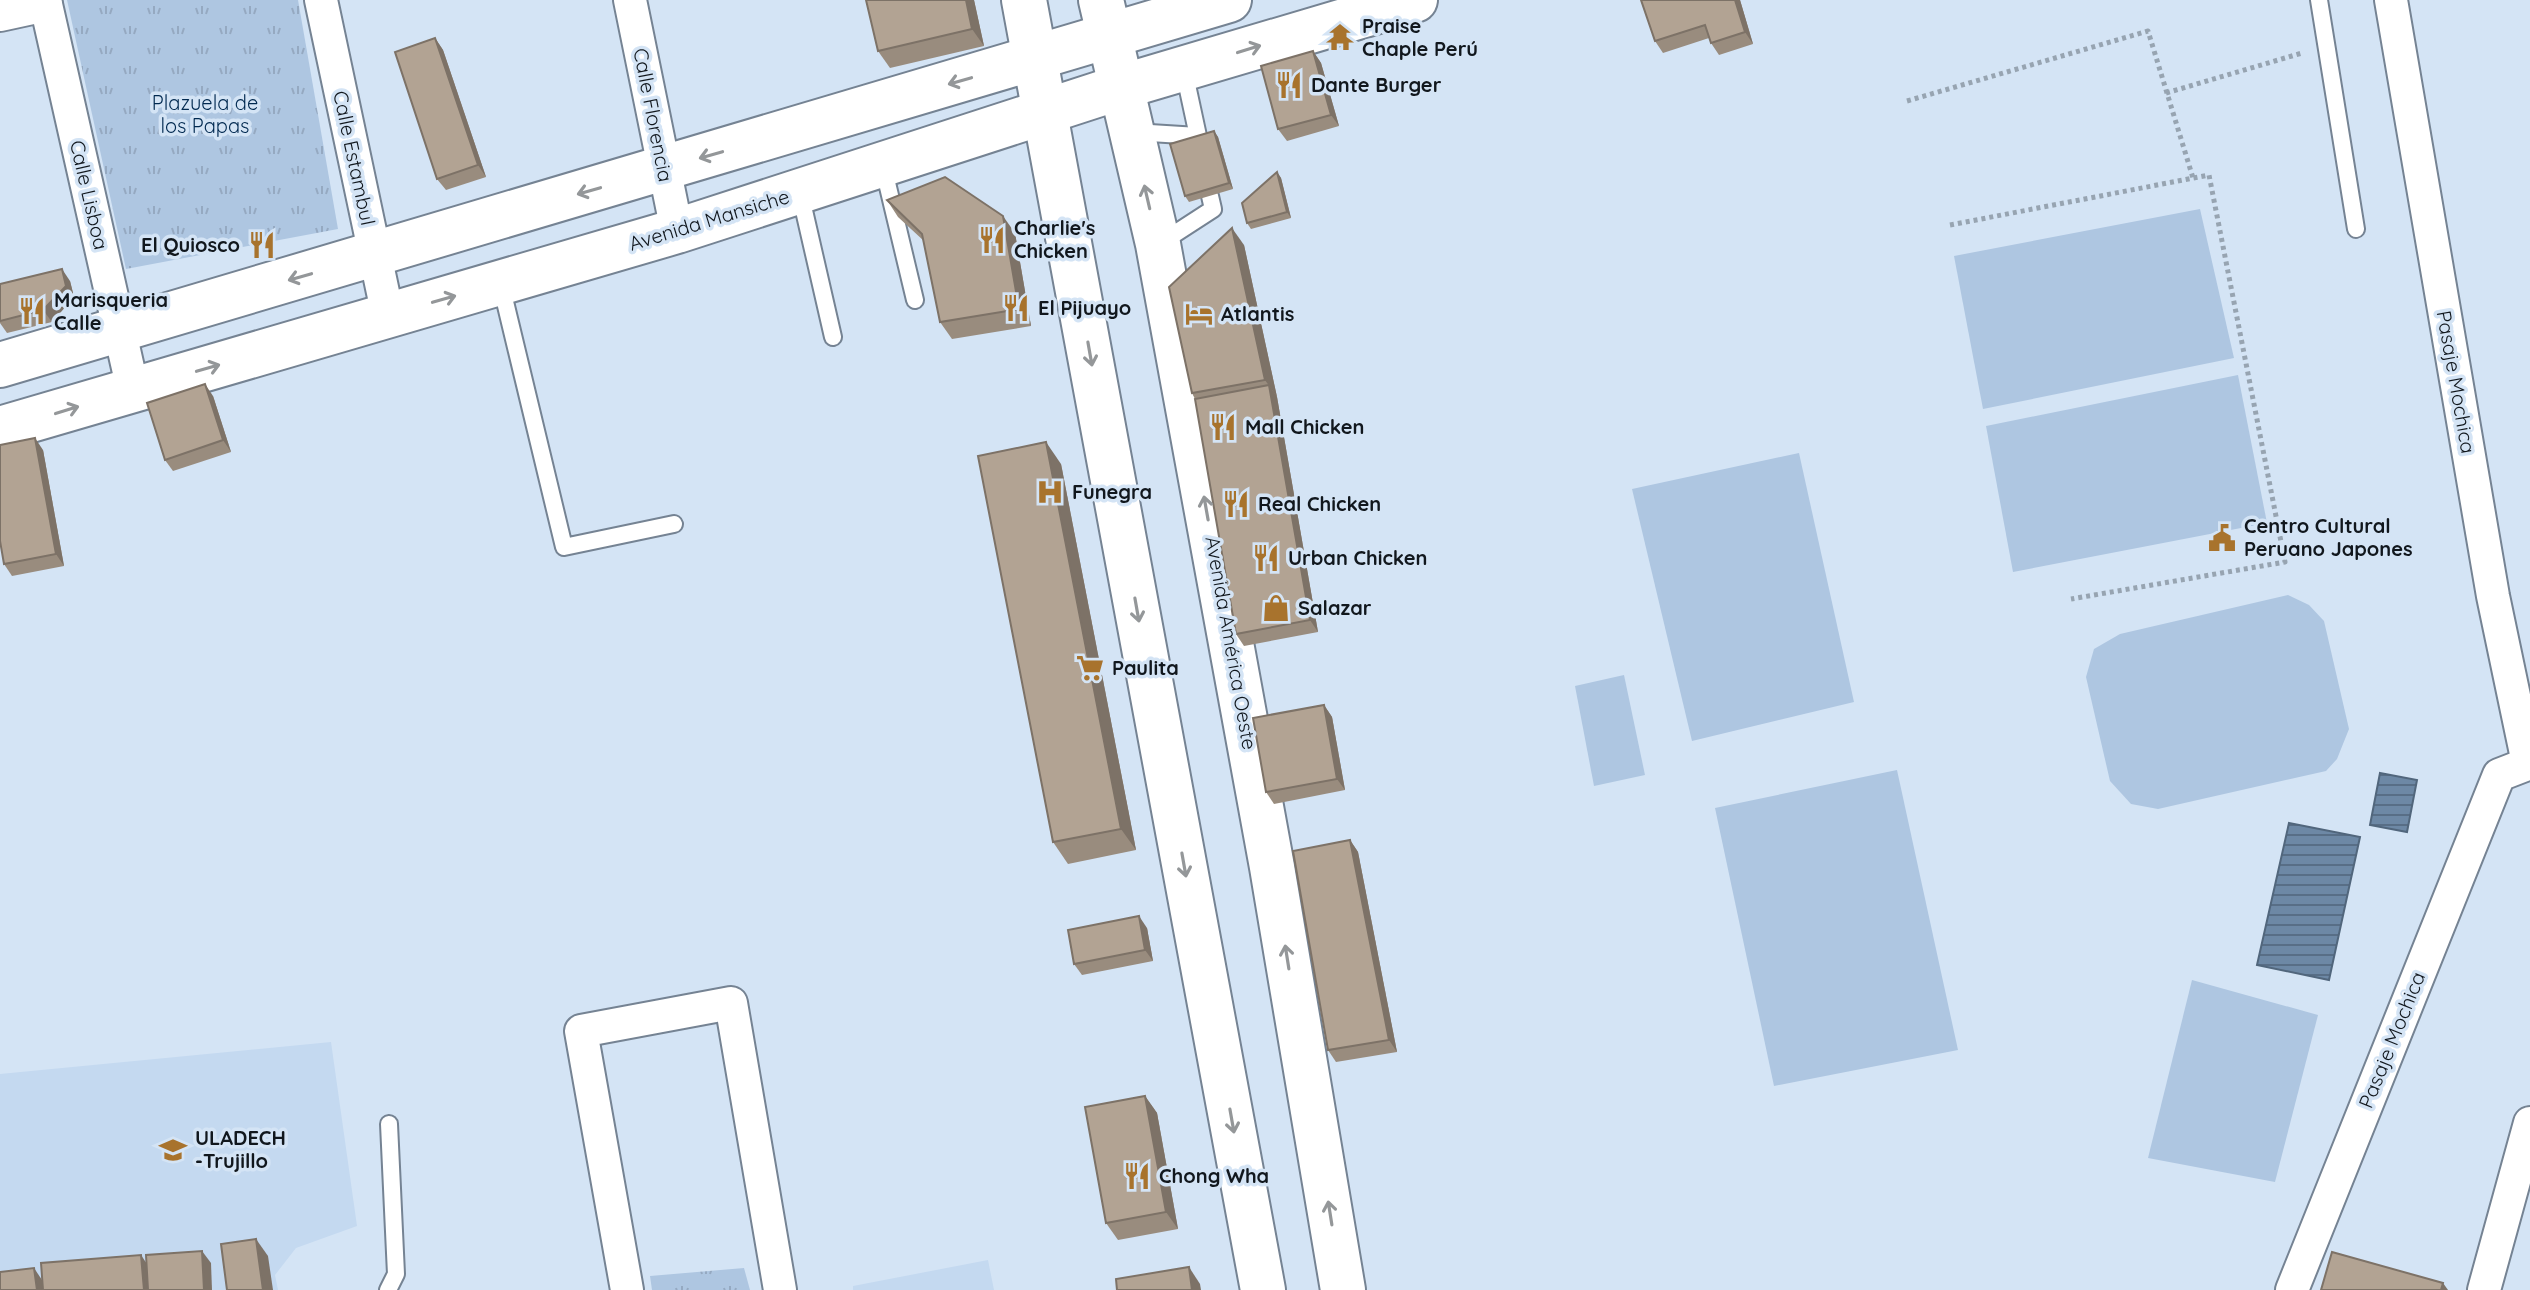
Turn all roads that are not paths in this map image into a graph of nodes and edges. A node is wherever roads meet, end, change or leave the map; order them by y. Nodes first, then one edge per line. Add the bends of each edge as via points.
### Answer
1 (321, 0) edge
2 (630, 0) edge
3 (1024, 0) edge
4 (1229, 0) edge
5 (1415, 0) edge
6 (2319, 0) edge
7 (2391, 0) edge
8 (46, 2) edge
9 (0, 15) edge
10 (1105, 18) edge
11 (1035, 59) junction
12 (1184, 69) junction
13 (1121, 87) junction
14 (1045, 112) junction
15 (1131, 131) junction
16 (882, 165) junction
17 (664, 169) junction
18 (800, 191) junction
19 (1210, 196) edge
20 (2356, 229) dead end
21 (677, 231) junction
22 (1158, 244) junction
23 (375, 255) junction
24 (501, 283) junction
25 (915, 300) dead end
26 (388, 316) junction
27 (120, 330) junction
28 (833, 337) dead end
29 (0, 365) edge
30 (133, 390) junction
31 (0, 429) edge
32 (674, 524) dead end
33 (2529, 763) edge
34 (2530, 1123) edge
35 (389, 1124) dead end
36 (388, 1290) edge
37 (627, 1290) edge
38 (780, 1290) edge
39 (1263, 1290) edge
40 (1343, 1290) edge
41 (2292, 1290) edge
42 (2484, 1290) edge

1 - 23 street, Calle Estambul
2 - 17 street, Calle Florencia
3 - 11 main road
4 - 10 main road
12 -> 5 main road, Avenida Mansiche
6 - 20 lane
7 - 33 street, Pasaje Mochica via 2493,596
8 - 9 street
8 - 27 street, Calle Lisboa
10 - 11 main road
10 - 13 main road, Avenida América Oeste
11 - 14 main road
11 -> 17 main road
12 - 13 main road, Avenida Mansiche
12 - 15 lane via 1199,140
13 - 14 main road, Avenida Mansiche
13 - 15 main road, Avenida América Oeste
14 - 16 main road, Avenida Mansiche
14 -> 39 main road
22 -> 15 main road, Avenida América Oeste
16 - 18 main road, Avenida Mansiche
16 - 25 lane
17 - 21 street, Calle Florencia
17 -> 23 main road
18 - 21 main road, Avenida Mansiche
18 - 28 lane
19 - 22 lane via 1213,209
21 - 24 main road, Avenida Mansiche
40 -> 22 main road, Avenida América Oeste
23 - 26 street, Calle Estambul
23 -> 27 main road
26 -> 24 main road, Avenida Mansiche
24 - 32 lane via 564,547
30 -> 26 main road, Avenida Mansiche
27 - 29 main road
27 - 30 street, Calle Lisboa
31 -> 30 main road, Avenida Mansiche
33 - 41 street, Pasaje Mochica via 2499,775
34 - 42 street
35 - 36 lane via 396,1274
37 - 38 street via 581,1031 731,1003

